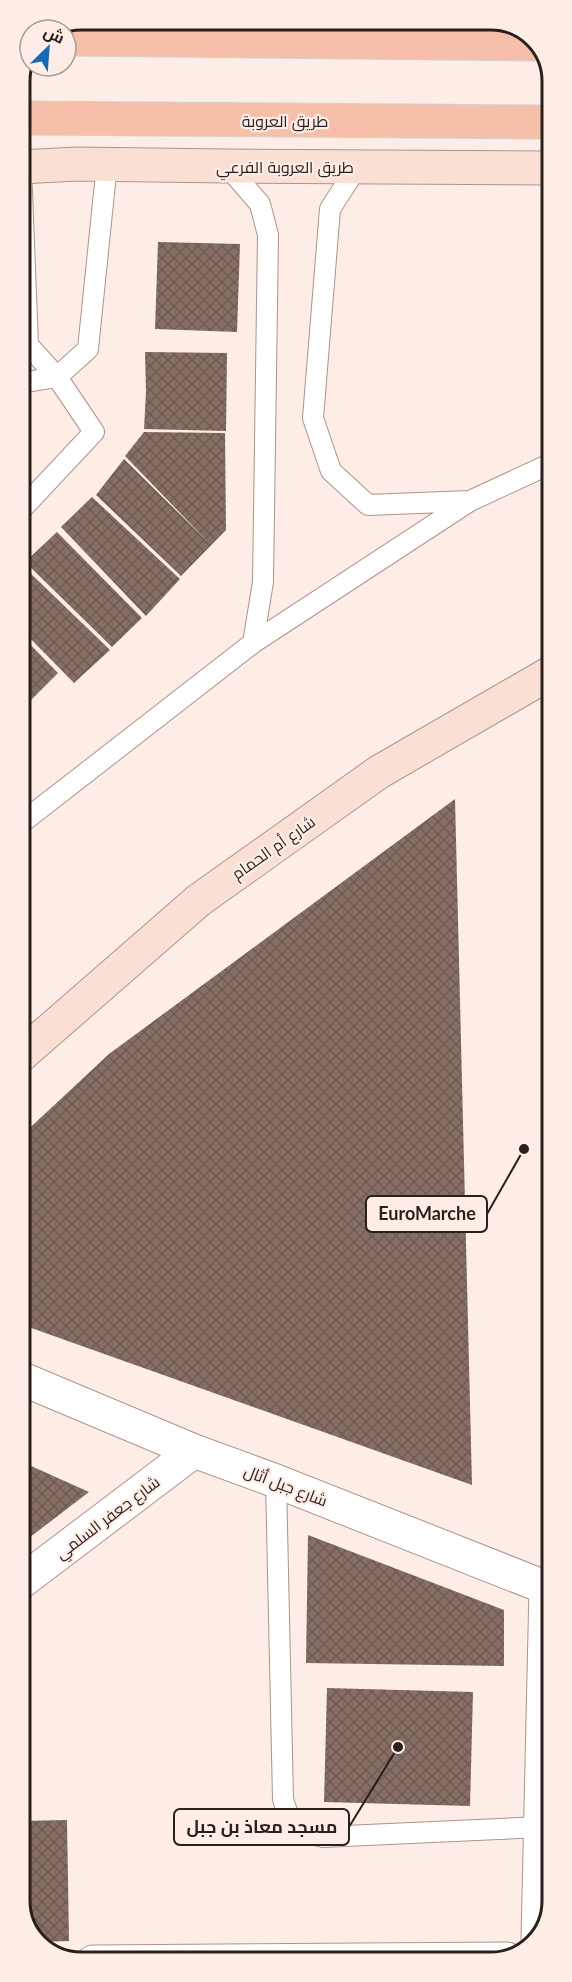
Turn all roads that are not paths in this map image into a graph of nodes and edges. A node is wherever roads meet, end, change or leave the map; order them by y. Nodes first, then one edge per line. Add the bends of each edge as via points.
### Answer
1 (78, 39) edge
2 (526, 44) edge
3 (30, 118) edge
4 (542, 122) edge
5 (107, 164) junction
6 (227, 166) junction
7 (30, 167) edge
8 (357, 167) junction
9 (542, 168) edge
10 (30, 347) edge
11 (57, 377) junction
12 (30, 381) edge
13 (542, 468) edge
14 (30, 500) edge
15 (470, 501) junction
16 (253, 643) junction
17 (542, 678) edge
18 (30, 816) edge
19 (30, 1047) edge
20 (30, 1382) edge
21 (194, 1451) junction
22 (276, 1481) junction
23 (30, 1575) edge
24 (542, 1586) edge
25 (542, 1797) edge
26 (541, 1827) junction
27 (539, 1918) edge

1 - 2 main road
3 - 4 main road, طريق العروبة
5 - 6 main road, طريق العروبة الفرعي
5 - 7 main road, طريق العروبة الفرعي
5 - 11 lane via 88,349
6 - 8 main road, طريق العروبة الفرعي
6 - 16 lane via 260,204 268,235 263,582
8 - 9 main road, طريق العروبة الفرعي
8 - 15 lane via 330,209 313,418 331,471 368,506
10 - 11 lane
11 - 12 lane
11 - 14 lane via 94,432
13 - 15 lane
15 - 16 lane
16 - 18 lane
17 - 19 main road, شارع أم الحمام via 379,772 199,900
20 - 21 street, شارع جبل أثال
21 - 22 street, شارع جبل أثال
21 - 23 street, شارع جعفر السلمي
22 - 24 street, شارع جبل أثال
22 - 26 lane via 283,1799 295,1824 308,1834 323,1837
25 - 26 street
26 - 27 street

